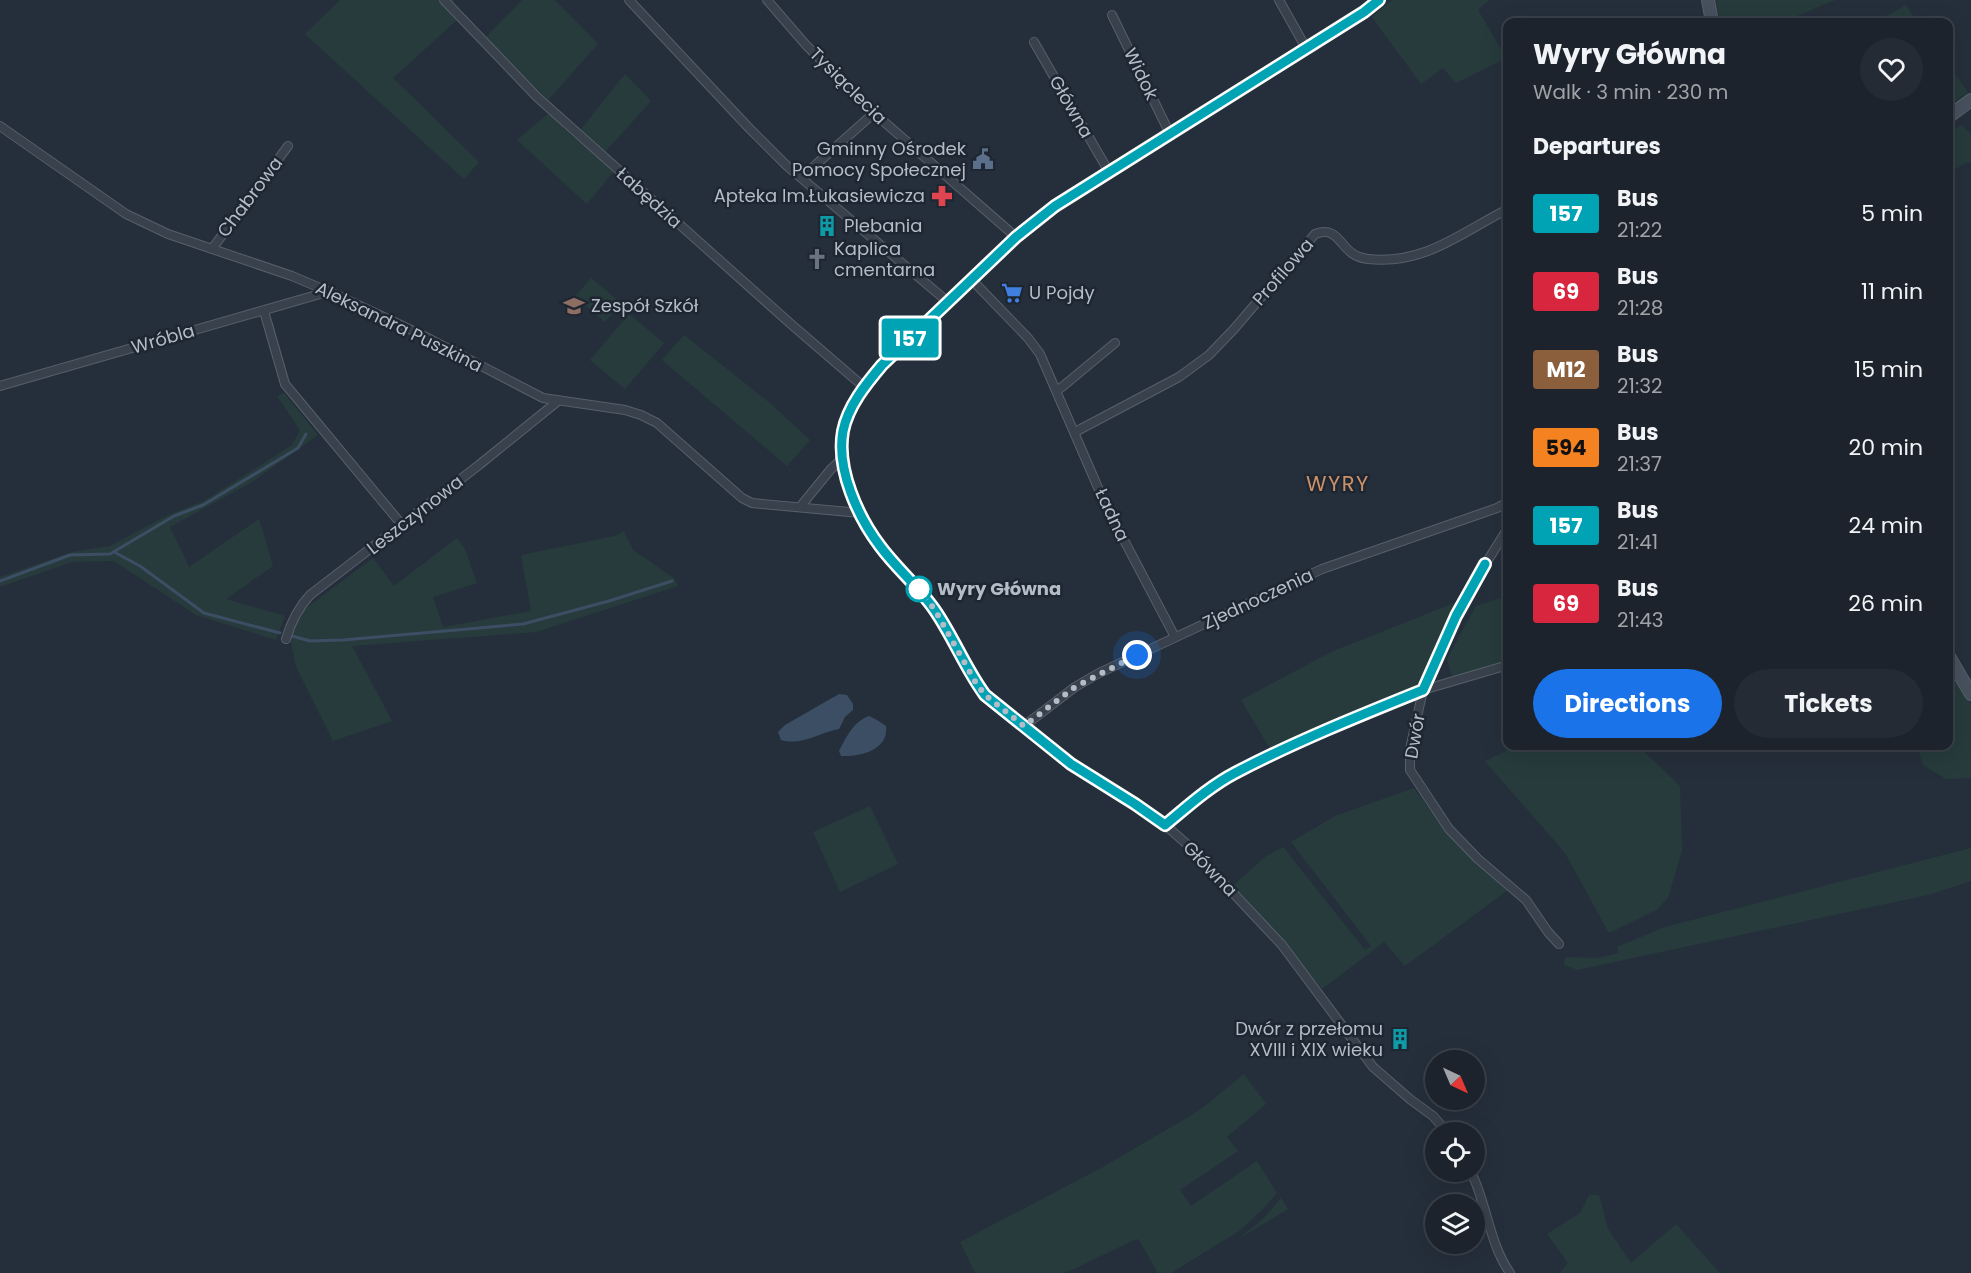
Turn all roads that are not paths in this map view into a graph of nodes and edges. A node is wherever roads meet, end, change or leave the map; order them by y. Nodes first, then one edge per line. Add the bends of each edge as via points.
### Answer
1 (444, 0) edge
2 (629, 0) edge
3 (767, 0) edge
4 (1279, 0) edge
5 (1379, 0) edge
6 (1708, 0) edge
7 (1112, 15) dead end
8 (1711, 18) edge
9 (1034, 42) dead end
10 (1306, 48) junction
11 (1971, 100) edge
12 (874, 113) junction
13 (1953, 113) edge
14 (0, 126) edge
15 (1170, 134) junction
16 (288, 146) dead end
17 (1109, 172) junction
18 (802, 177) junction
19 (1503, 212) edge
20 (1016, 237) junction
21 (212, 249) junction
22 (971, 279) junction
23 (327, 292) junction
24 (948, 302) junction
25 (264, 310) junction
26 (1115, 343) dead end
27 (0, 386) edge
28 (864, 387) junction
29 (1057, 390) junction
30 (558, 401) junction
31 (1075, 432) junction
32 (842, 459) junction
33 (1503, 505) edge
34 (800, 507) junction
35 (860, 513) junction
36 (402, 525) junction
37 (1503, 536) edge
38 (1174, 638) junction
39 (286, 639) dead end
40 (1953, 663) edge
41 (1503, 666) edge
42 (1423, 690) junction
43 (1971, 694) edge
44 (1024, 726) junction
45 (1165, 825) junction
46 (1559, 944) dead end
47 (1438, 1122) edge
48 (1475, 1182) edge
49 (1510, 1273) edge

1 - 28 street, Łabędzia via 552,111
2 - 18 street via 748,127
3 - 12 street, Tysiąclecia
4 - 10 street
5 - 10 street, Główna
6 - 8 main road
7 - 15 street, Widok
9 - 17 street, Główna
10 - 15 street, Główna
11 - 13 main road
12 - 18 street
12 - 20 street, Tysiąclecia
14 - 21 street, Aleksandra Puszkina via 126,214
15 - 17 street, Główna
16 - 21 street, Chabrowa
17 - 20 street, Główna via 1055,206
18 - 24 street
19 - 31 street, Profilowa via 1451,242 1394,260 1353,256 1333,232 1316,234 1209,355 1179,376
20 - 22 street, Główna
21 - 23 street, Aleksandra Puszkina
22 - 24 street, Główna
22 - 29 street, Ładna via 1028,338
23 - 25 street, Wróbla
23 - 30 street, Aleksandra Puszkina via 420,334 543,398
24 - 28 street, Główna
25 - 27 street, Wróbla
25 - 36 street via 285,384
26 - 29 street
28 - 32 street, Główna via 843,429
29 - 31 street, Ładna
30 - 34 street, Aleksandra Puszkina via 641,415 657,423 742,498 765,506
30 - 36 street, Leszczynowa
31 - 38 street, Ładna via 1106,506
32 - 34 street
32 - 35 street, Główna
33 - 38 street, Zjednoczenia via 1322,569
34 - 35 street, Aleksandra Puszkina
35 - 44 street, Główna via 880,546 935,610 985,695
36 - 39 street, Leszczynowa via 310,595 299,607
37 - 42 street, Dwór via 1468,592
38 - 44 street, Zjednoczenia via 1075,687
40 - 43 main road
41 - 42 street
42 - 45 street via 1234,774
42 - 46 street, Dwór via 1410,748 1410,770 1449,829 1526,900
44 - 45 street, Główna via 1071,764
45 - 47 street, Główna via 1227,884 1282,945 1372,1067
48 - 49 street via 1497,1249

